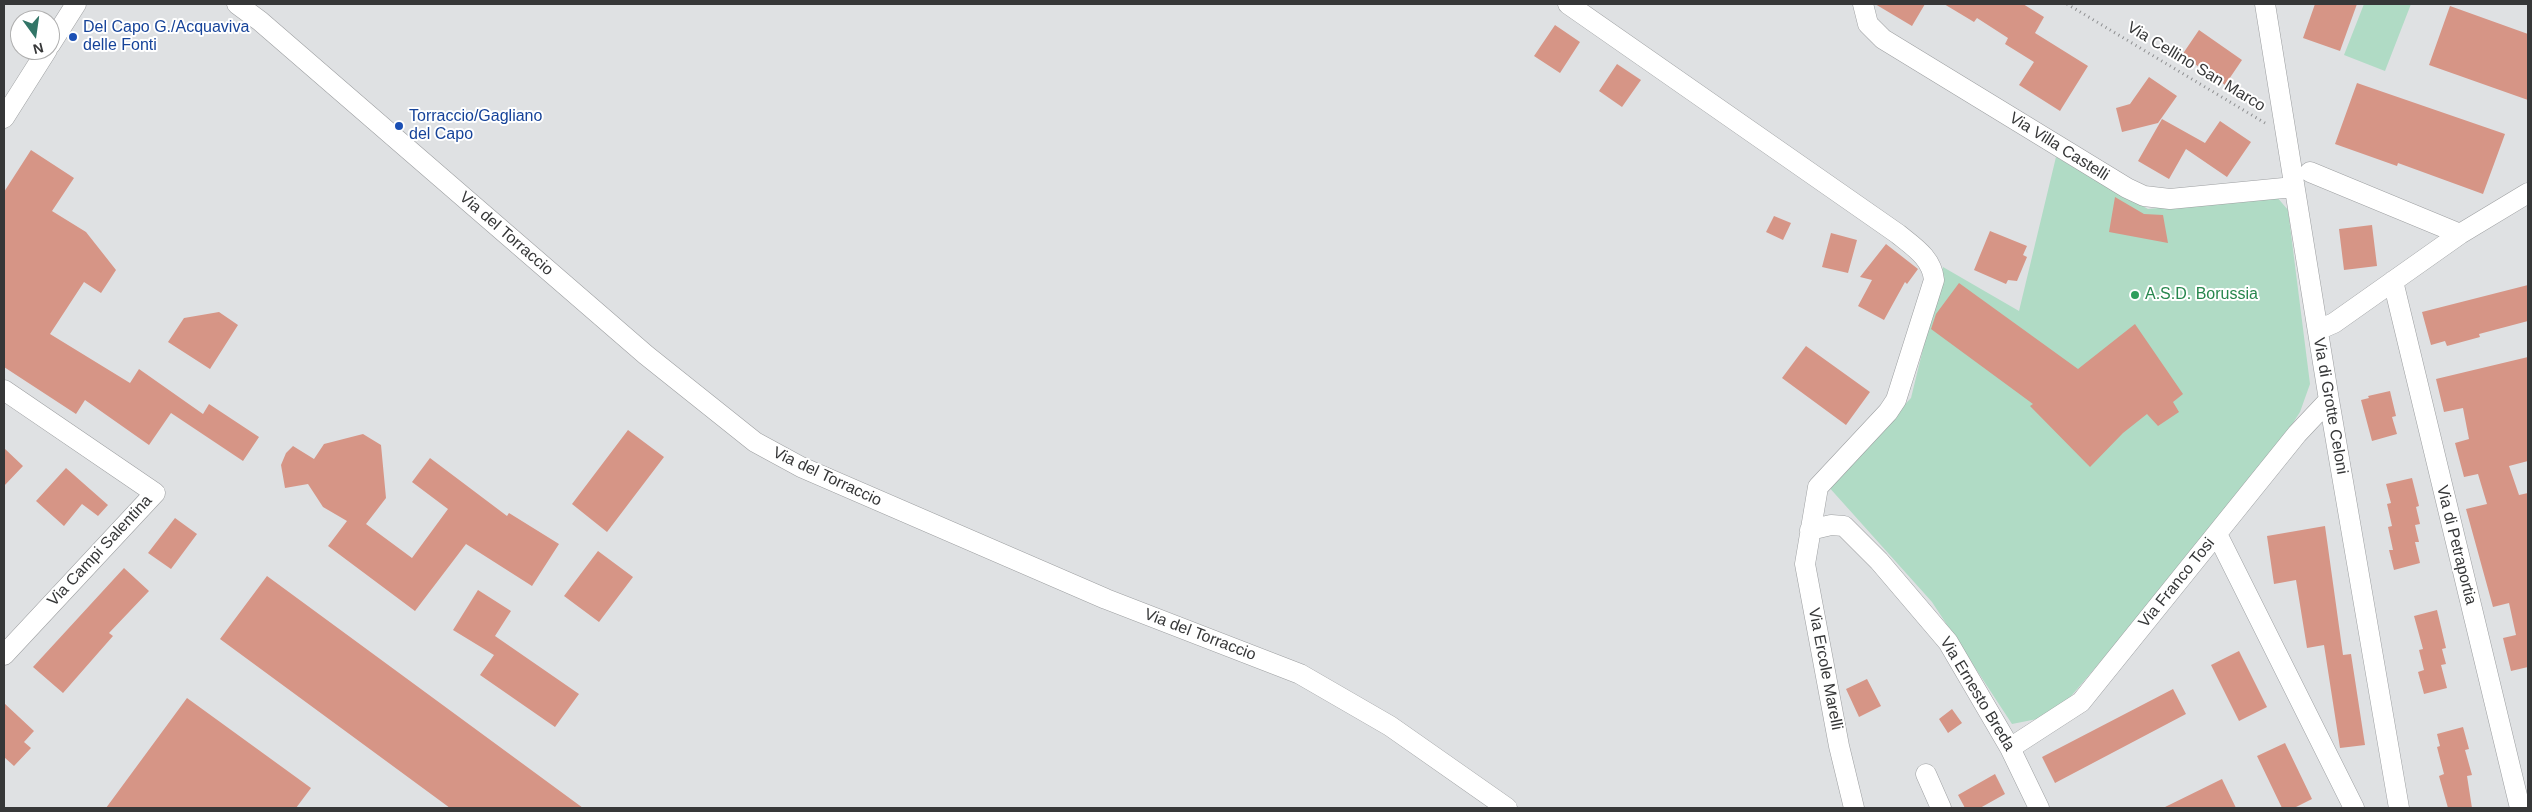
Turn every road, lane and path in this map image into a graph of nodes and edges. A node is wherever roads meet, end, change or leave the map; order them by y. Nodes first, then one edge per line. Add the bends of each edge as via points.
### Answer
1 (76, 4) edge
2 (237, 4) edge
3 (1568, 4) edge
4 (1863, 4) edge
5 (2067, 4) edge
6 (2265, 4) edge
7 (60, 29) edge
8 (40, 60) edge
9 (5, 112) edge
10 (2287, 136) junction
11 (2310, 172) dead end
12 (2294, 187) junction
13 (2528, 193) edge
14 (2460, 234) junction
15 (2393, 281) junction
16 (2318, 330) junction
17 (4, 390) edge
18 (2329, 400) junction
19 (1810, 530) junction
20 (2217, 534) junction
21 (4, 655) edge
22 (2010, 748) junction
23 (1926, 774) dead end
24 (1507, 808) edge
25 (1854, 808) edge
26 (1941, 808) edge
27 (2039, 808) edge
28 (2354, 808) edge
29 (2399, 808) edge
30 (2520, 808) edge

1 - 7 street
2 - 24 street, Via del Torraccio via 646,355 754,442 801,467 1106,599 1300,674 1390,726
3 - 19 street, Via Ercole Marelli via 1898,234 1930,263 1934,280 1899,392 1888,412 1818,487
4 - 12 street, Via Villa Castelli via 1868,24 1883,39 2144,196 2177,199
5 - 10 path, Via Cellino San Marco
6 - 10 street, Via di Grotte Celoni
8 - 9 street
10 - 12 street, Via di Grotte Celoni
11 - 14 street
12 - 16 street, Via di Grotte Celoni
13 - 14 street
14 - 15 street
15 - 16 street via 2334,323
15 - 30 street, Via di Petraportia
16 - 18 street, Via di Grotte Celoni
17 - 21 street, Via Campi Salentina via 154,493
18 - 20 street, Via Franco Tosi
18 - 29 street, Via di Grotte Celoni
19 - 22 street, Via Ernesto Breda via 1831,525 1844,526 1879,561 1948,642
19 - 25 street, Via Ercole Marelli via 1804,564
20 - 22 street, Via Franco Tosi via 2081,702
20 - 28 street
22 - 27 street, Via Ernesto Breda
23 - 26 street

